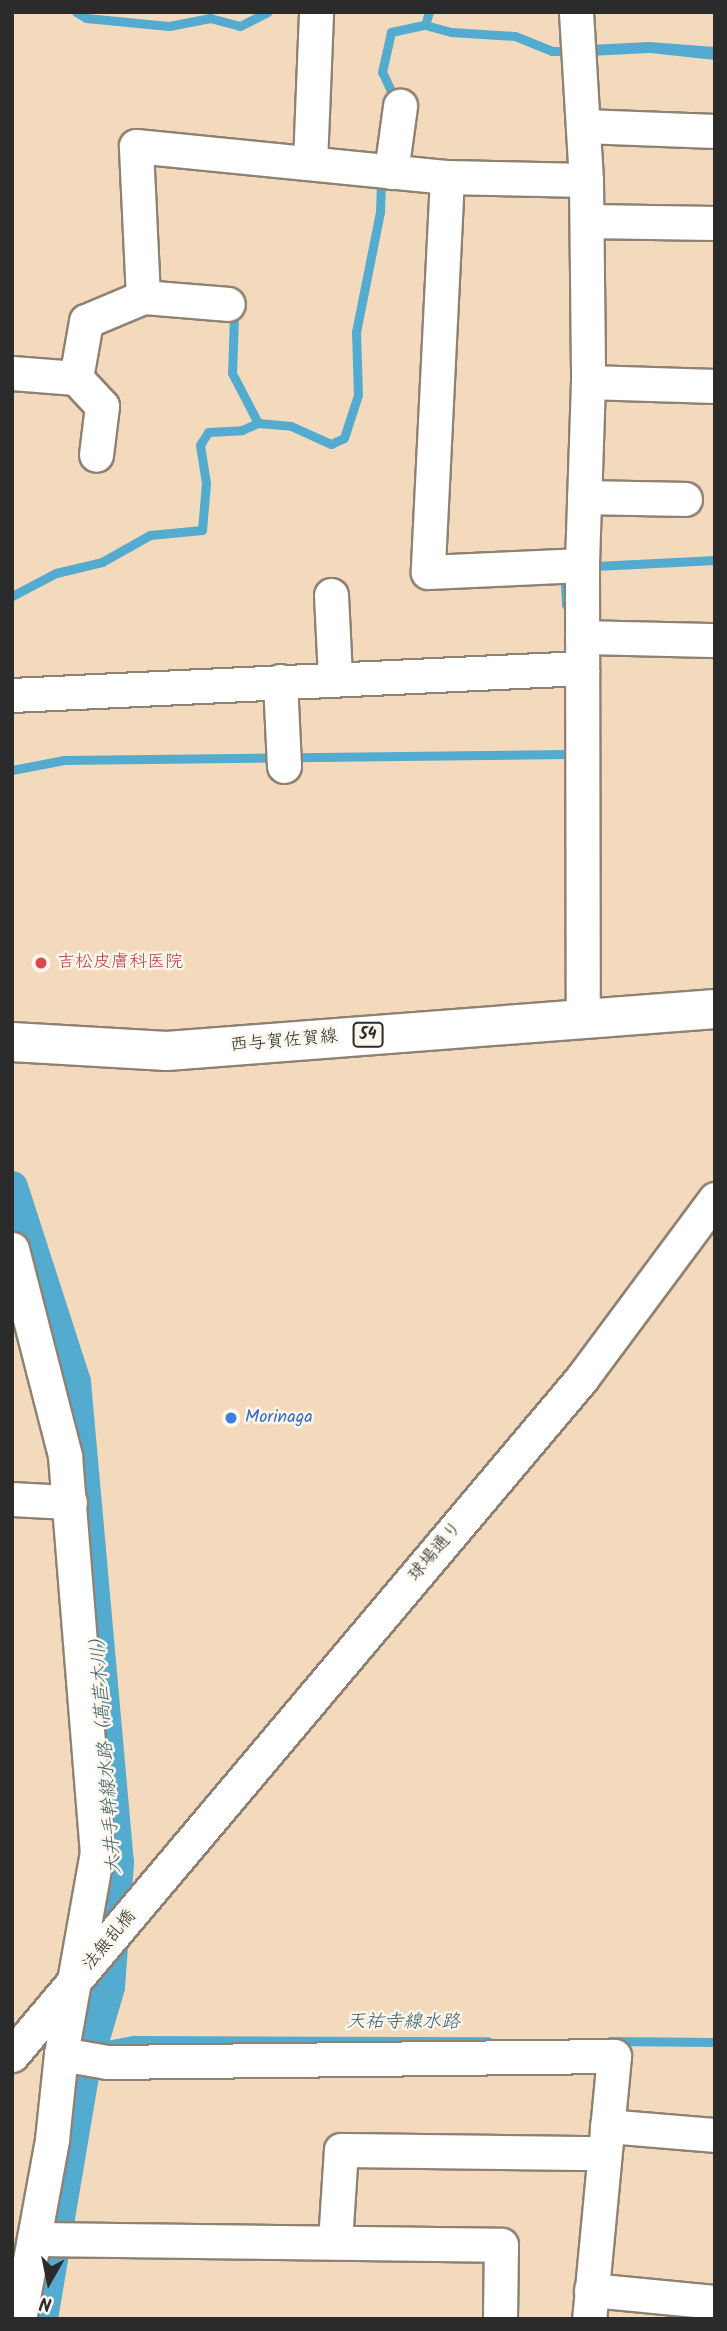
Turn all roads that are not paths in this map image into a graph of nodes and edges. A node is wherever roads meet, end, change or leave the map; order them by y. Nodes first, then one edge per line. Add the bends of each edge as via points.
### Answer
1 (316, 12) edge
2 (577, 38) edge
3 (400, 106) dead end
4 (583, 126) junction
5 (715, 131) edge
6 (310, 163) junction
7 (382, 171) junction
8 (447, 177) junction
9 (586, 180) junction
10 (587, 221) junction
11 (715, 223) edge
12 (143, 297) junction
13 (228, 304) dead end
14 (12, 373) edge
15 (76, 378) junction
16 (588, 382) junction
17 (715, 386) edge
18 (96, 455) dead end
19 (584, 497) junction
20 (685, 499) dead end
21 (582, 565) junction
22 (331, 596) dead end
23 (715, 640) edge
24 (582, 653) junction
25 (335, 678) junction
26 (279, 681) junction
27 (12, 695) edge
28 (284, 759) dead end
29 (715, 1009) edge
30 (583, 1018) junction
31 (17, 1042) edge
32 (715, 1199) edge
33 (12, 1249) edge
34 (23, 1326) edge
35 (12, 1499) edge
36 (70, 1502) junction
37 (147, 1896) joint
38 (72, 1986) junction
39 (12, 2054) edge
40 (81, 2058) junction
41 (715, 2135) edge
42 (599, 2144) junction
43 (53, 2240) junction
44 (335, 2242) junction
45 (715, 2302) edge
46 (590, 2305) edge
47 (19, 2319) edge
48 (500, 2319) edge

1 - 6 street
2 - 4 street
3 - 7 street
4 - 5 street
4 - 9 street
6 - 7 street
6 - 12 street via 136,146
7 - 8 street
8 - 9 street
8 - 21 street via 428,572
9 - 10 street
10 - 11 street
10 - 16 street
12 - 13 street
12 - 15 street via 86,321
14 - 15 street
15 - 18 street via 102,406
16 - 17 street
16 - 19 street
19 - 20 street
19 - 21 street
21 - 24 street
22 - 25 street
23 - 24 street
24 - 25 street
24 - 30 street
25 - 26 street
26 - 27 street
26 - 28 street
29 - 30 main road, 西与賀佐賀線 / 54
30 - 31 main road, 西与賀佐賀線 / 54 via 167,1051
32 - 37 street, 球場通り via 582,1378
33 - 34 street
34 - 36 street via 65,1456
35 - 36 street
36 - 38 street via 97,1852
37 - 38 street, 法無乱橋
38 - 39 street
38 - 40 street
40 - 42 street via 614,2056
40 - 43 street via 52,2140
41 - 42 street
42 - 44 street via 341,2150
42 - 46 street
43 - 44 street
43 - 47 street
44 - 48 street via 501,2245
45 - 46 street

